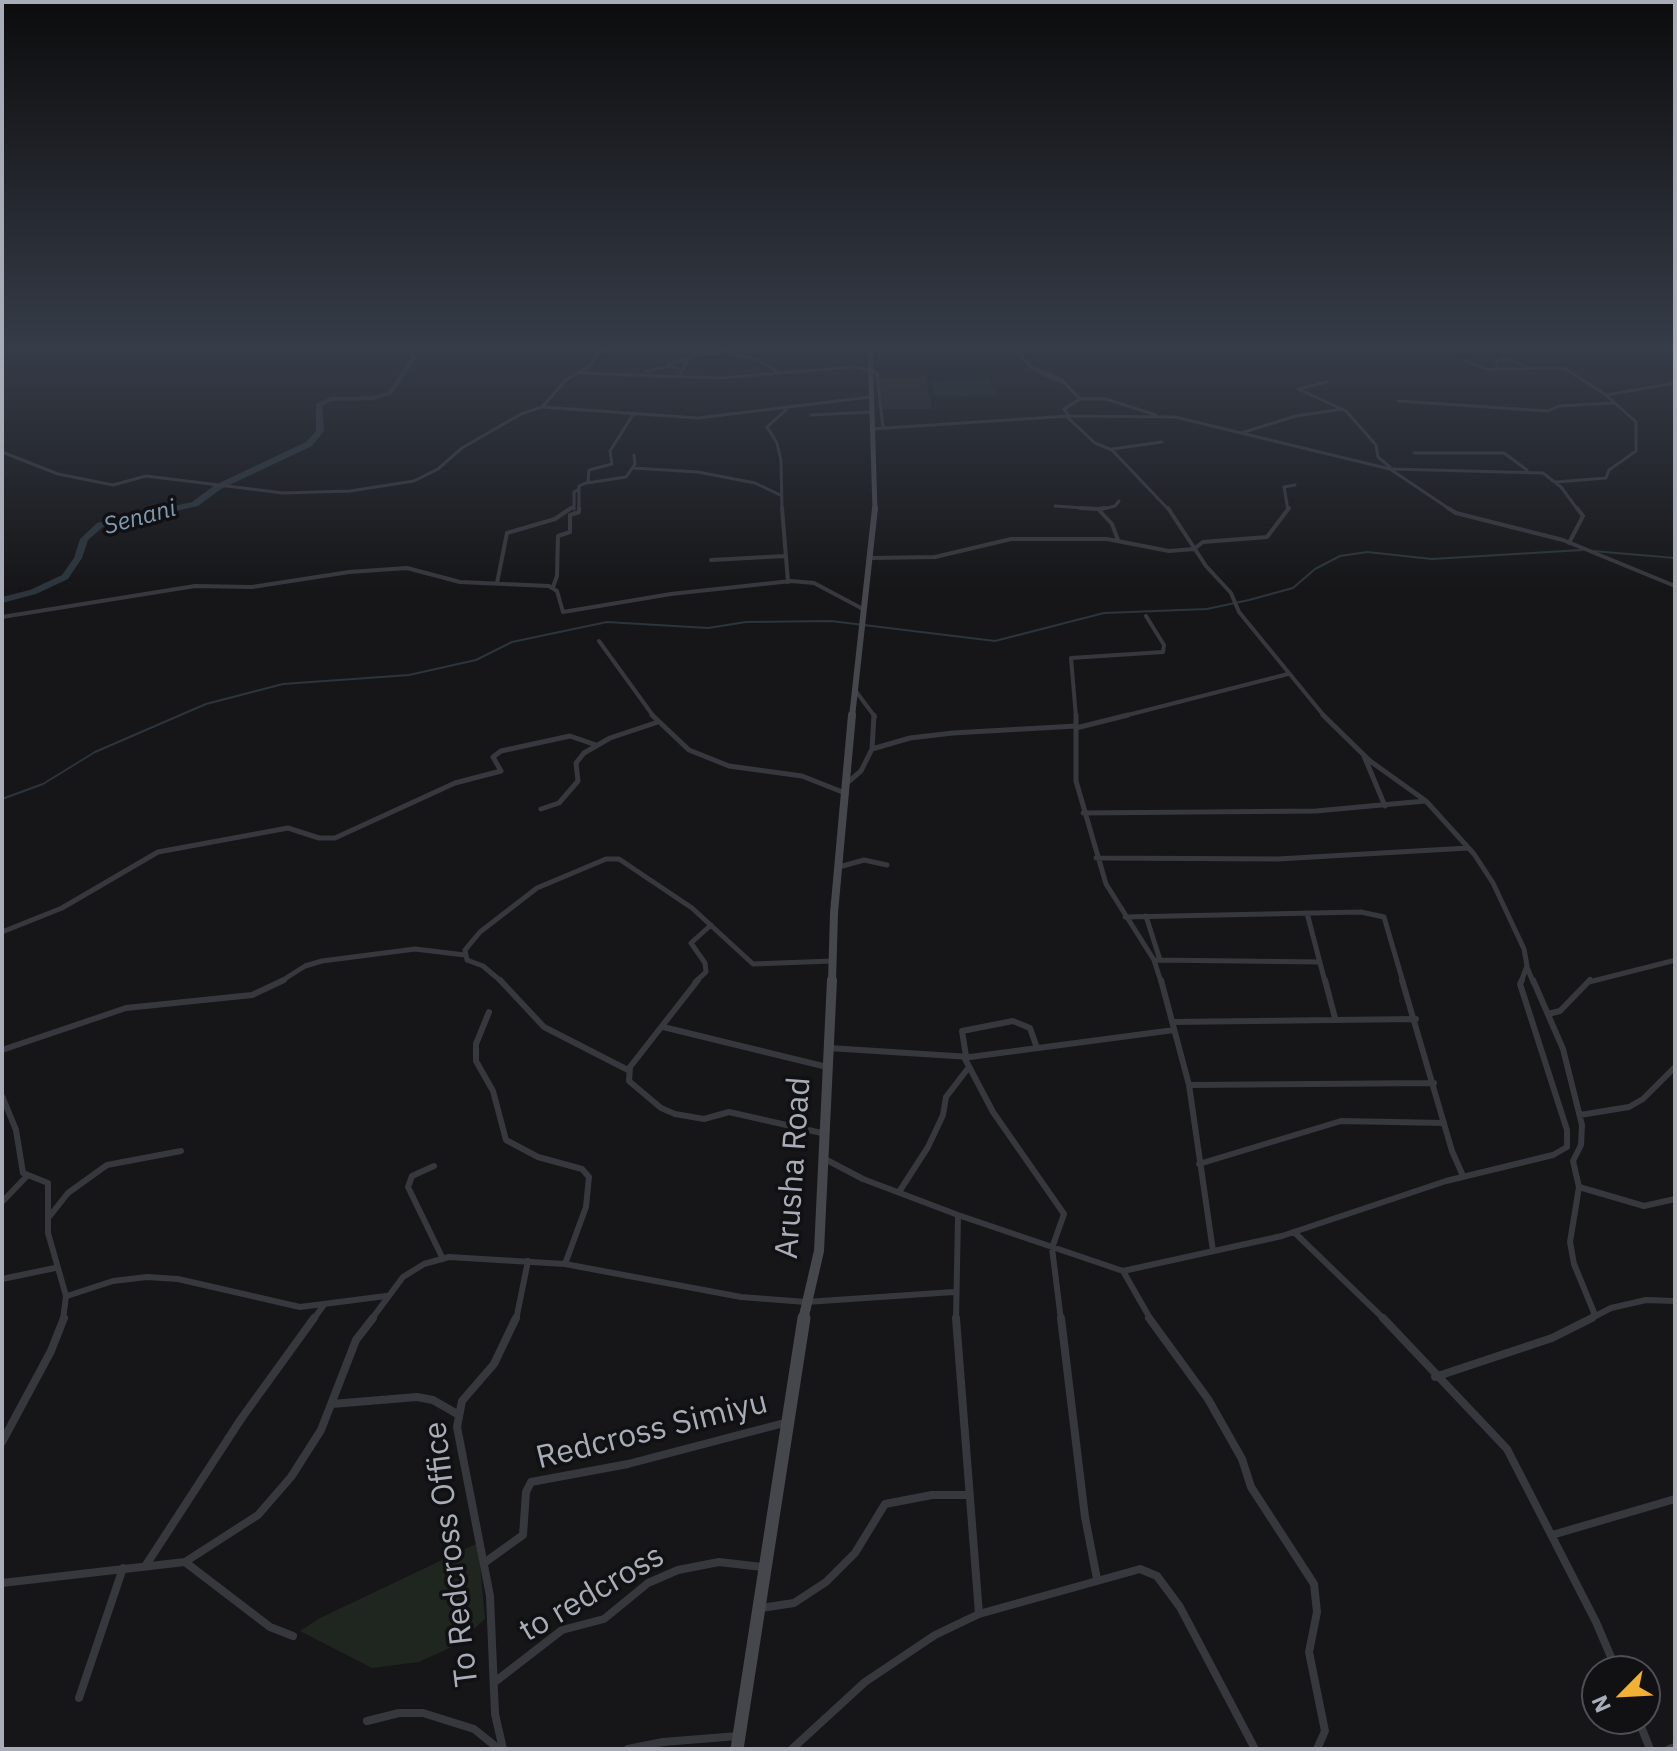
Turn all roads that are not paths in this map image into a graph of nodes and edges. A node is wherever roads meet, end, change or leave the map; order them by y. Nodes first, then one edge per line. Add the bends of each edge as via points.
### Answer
1 (495, 429) edge
2 (624, 429) edge
3 (769, 429) edge
4 (871, 429) joint
5 (874, 429) edge
6 (1080, 429) edge
7 (1219, 429) edge
8 (1254, 429) edge
9 (1362, 429) edge
10 (1636, 429) edge
11 (1240, 433) junction
12 (1162, 442) dead end
13 (1111, 449) junction
14 (2, 452) edge
15 (1414, 453) dead end
16 (634, 455) dead end
17 (633, 468) junction
18 (1392, 469) junction
19 (1527, 470) junction
20 (1556, 482) junction
21 (586, 484) junction
22 (1295, 485) dead end
23 (579, 489) junction
24 (780, 495) junction
25 (1119, 501) dead end
26 (574, 506) junction
27 (1055, 506) dead end
28 (1098, 509) junction
29 (574, 514) junction
30 (1118, 540) junction
31 (1569, 543) junction
32 (1194, 549) junction
33 (785, 556) junction
34 (871, 558) junction
35 (711, 560) dead end
36 (788, 582) junction
37 (497, 583) junction
38 (1675, 586) edge
39 (553, 587) junction
40 (863, 611) junction
41 (1146, 616) dead end
42 (2, 617) edge
43 (599, 641) dead end
44 (1288, 674) junction
45 (855, 689) junction
46 (658, 722) junction
47 (1076, 727) junction
48 (596, 745) junction
49 (872, 749) junction
50 (1364, 756) junction
51 (846, 788) junction
52 (1426, 801) junction
53 (1385, 806) junction
54 (541, 809) dead end
55 (1083, 813) junction
56 (1469, 848) junction
57 (1096, 858) junction
58 (887, 865) dead end
59 (838, 867) junction
60 (1307, 913) junction
61 (1146, 916) junction
62 (1125, 917) junction
63 (711, 925) junction
64 (2, 932) edge
65 (465, 955) junction
66 (1157, 960) junction
67 (832, 961) junction
68 (1672, 961) dead end
69 (1320, 962) junction
70 (1527, 966) junction
71 (489, 1012) dead end
72 (1548, 1014) junction
73 (1335, 1018) junction
74 (1416, 1019) junction
75 (1173, 1026) junction
76 (663, 1027) junction
77 (828, 1048) junction
78 (1037, 1048) junction
79 (2, 1050) edge
80 (965, 1057) junction
81 (827, 1067) junction
82 (969, 1067) junction
83 (1675, 1067) edge
84 (628, 1070) junction
85 (1434, 1083) junction
86 (1189, 1085) junction
87 (2, 1096) edge
88 (1580, 1115) junction
89 (1444, 1123) junction
90 (827, 1134) junction
91 (181, 1151) dead end
92 (822, 1158) junction
93 (1199, 1164) junction
94 (434, 1166) dead end
95 (27, 1176) junction
96 (1463, 1176) junction
97 (1579, 1187) junction
98 (899, 1192) junction
99 (1675, 1199) edge
100 (2, 1202) edge
101 (958, 1215) junction
102 (48, 1218) junction
103 (1294, 1232) junction
104 (1052, 1248) junction
105 (1213, 1251) junction
106 (443, 1259) junction
107 (528, 1261) junction
108 (565, 1264) junction
109 (55, 1268) junction
110 (1123, 1271) junction
111 (2, 1279) edge
112 (954, 1292) junction
113 (66, 1296) junction
114 (387, 1296) junction
115 (1675, 1301) edge
116 (806, 1302) junction
117 (324, 1305) junction
118 (1595, 1315) junction
119 (1435, 1377) junction
120 (332, 1404) junction
121 (459, 1415) junction
122 (789, 1421) junction
123 (2, 1442) edge
124 (969, 1495) junction
125 (1673, 1502) edge
126 (1552, 1535) junction
127 (185, 1562) junction
128 (484, 1563) junction
129 (146, 1565) junction
130 (766, 1567) junction
131 (123, 1568) junction
132 (1097, 1579) junction
133 (2, 1583) edge
134 (759, 1609) junction
135 (979, 1614) junction
136 (293, 1636) dead end
137 (1609, 1655) edge
138 (495, 1682) junction
139 (79, 1698) dead end
140 (367, 1721) dead end
141 (739, 1736) junction
142 (1675, 1747) edge
143 (501, 1749) edge
144 (628, 1749) edge
145 (737, 1749) edge
146 (792, 1749) edge
147 (1255, 1749) edge
148 (1317, 1749) edge
149 (1669, 1749) edge

1 - 14 street via 421,479 350,491 265,492 146,476 113,485 58,474
2 - 21 street via 610,451 612,464 589,470
3 - 24 street via 780,452
4 - 5 street
4 - 34 main road, Arusha Road via 876,503
6 - 13 street
7 - 11 street
8 - 11 street
9 - 18 street via 1378,457
10 - 20 street via 1636,451 1606,478
11 - 18 street
12 - 13 street
13 - 32 street via 1166,505
15 - 19 street via 1504,453
16 - 17 street
17 - 21 street via 626,477
17 - 24 street via 698,472 755,483
18 - 19 street
18 - 31 street via 1456,513
19 - 20 street
20 - 31 street via 1583,516
21 - 23 street
22 - 32 street via 1284,487 1290,506 1267,537 1203,542
23 - 26 street
23 - 29 street via 579,512
24 - 33 street
25 - 28 street
26 - 29 street
26 - 37 street via 555,519 507,533
27 - 28 street
28 - 30 street
29 - 39 street via 569,515 570,532 558,536
30 - 32 street via 1157,551
30 - 34 street via 1011,539 935,557
31 - 38 street
32 - 44 street
33 - 35 street
33 - 36 street
34 - 40 main road, Arusha Road
36 - 39 street via 565,612
36 - 40 street via 814,583
37 - 39 street
37 - 42 street via 438,579 407,568 252,587 202,585
40 - 45 main road, Arusha Road
41 - 47 street via 1163,652 1071,658
43 - 46 street
44 - 47 street
44 - 50 street
45 - 49 street via 876,716
45 - 51 main road, Arusha Road
46 - 48 street
46 - 51 street via 689,750 713,761
47 - 49 street via 953,733
47 - 55 street via 1076,781
48 - 54 street via 578,759 580,778 563,800
48 - 64 street via 570,736 501,751 493,757 501,771 455,783 335,838 288,828 155,853 62,908
49 - 51 street
50 - 52 street
50 - 53 street
51 - 59 main road, Arusha Road
52 - 53 street
52 - 56 street
53 - 55 street
55 - 57 street
56 - 57 street via 1278,859
56 - 70 street via 1493,883
57 - 62 street
58 - 59 street via 864,860
59 - 67 main road, Arusha Road
60 - 61 street
60 - 69 street
60 - 74 street via 1371,912 1384,917
61 - 62 street
61 - 66 street
62 - 66 street
63 - 65 street via 615,858 537,888 494,917
63 - 67 street via 753,964
63 - 76 street via 691,943 706,972 687,989
65 - 79 street via 415,949 322,961 252,995 126,1008
65 - 84 street via 508,986 544,1027
66 - 69 street
66 - 75 street
67 - 77 main road, Arusha Road
68 - 72 street via 1591,979 1560,1011
69 - 73 street
70 - 72 street
70 - 96 street via 1520,984 1567,1130 1567,1147
71 - 108 street via 476,1044 476,1061 493,1091 506,1140 538,1157 582,1169 589,1177 586,1207
72 - 88 street
73 - 74 street
73 - 75 street
74 - 85 street
75 - 78 street
75 - 86 street
76 - 81 street
76 - 84 street
77 - 80 street
77 - 81 main road, Arusha Road
78 - 80 street
78 - 80 street via 1030,1028 1013,1021 962,1031
80 - 82 street
81 - 90 main road, Arusha Road
82 - 98 street via 946,1097 928,1147
82 - 104 street via 1004,1129 1061,1207 1064,1214
83 - 88 street via 1629,1107
84 - 90 street via 629,1081 675,1114 704,1119 729,1112
85 - 86 street
85 - 89 street
86 - 93 street
87 - 95 street
88 - 97 street via 1583,1135 1573,1161
89 - 93 street via 1341,1121
89 - 96 street
90 - 92 main road, Arusha Road
91 - 102 street via 107,1165 68,1193
92 - 98 street
92 - 116 main road, Arusha Road via 819,1251
93 - 105 street
94 - 106 street via 412,1176 408,1187
95 - 100 street
95 - 102 street via 48,1183
96 - 103 street
97 - 99 street via 1644,1206
97 - 118 street via 1572,1211 1572,1254
98 - 101 street
101 - 104 street
101 - 112 street
102 - 109 street
103 - 105 street
103 - 119 street via 1373,1307
104 - 110 street
104 - 132 street
105 - 110 street
106 - 107 street
106 - 114 street via 403,1277
107 - 108 street
107 - 121 street, To Redcross Office via 515,1324 494,1364 462,1401
108 - 116 street via 741,1297
109 - 111 street
109 - 113 street
110 - 148 street via 1145,1312 1208,1399 1242,1459 1251,1487 1317,1592 1309,1652 1324,1727
112 - 116 street
112 - 124 street
113 - 117 street via 147,1277 178,1279 281,1304
113 - 123 street via 51,1351
114 - 117 street
114 - 120 street via 356,1340
115 - 118 street via 1635,1302
116 - 122 main road, Arusha Road
117 - 129 street via 241,1419
118 - 119 street via 1552,1338
119 - 126 street via 1507,1449
120 - 121 street via 417,1397
120 - 127 street via 321,1430 275,1497 258,1515
121 - 128 street, To Redcross Office via 462,1465
122 - 128 street, Redcross Simiyu via 628,1464 531,1482 523,1535
122 - 130 main road, Arusha Road
124 - 134 street via 885,1504 855,1553 826,1582 794,1603
124 - 135 street
125 - 126 street
126 - 137 street
127 - 129 street
127 - 136 street via 270,1627
128 - 138 street, To Redcross Office
129 - 131 street
130 - 134 main road, Arusha Road
130 - 138 street, to redcross via 719,1562 678,1570 648,1583 604,1619 562,1630
131 - 133 street
131 - 139 street
132 - 135 street
132 - 147 street via 1140,1569 1157,1576 1196,1634
134 - 141 main road, Arusha Road
135 - 146 street via 935,1635 865,1682
138 - 143 street, To Redcross Office
140 - 143 street, To Redcross Office via 423,1713 474,1729
141 - 144 street
141 - 145 main road, Arusha Road
142 - 149 street

